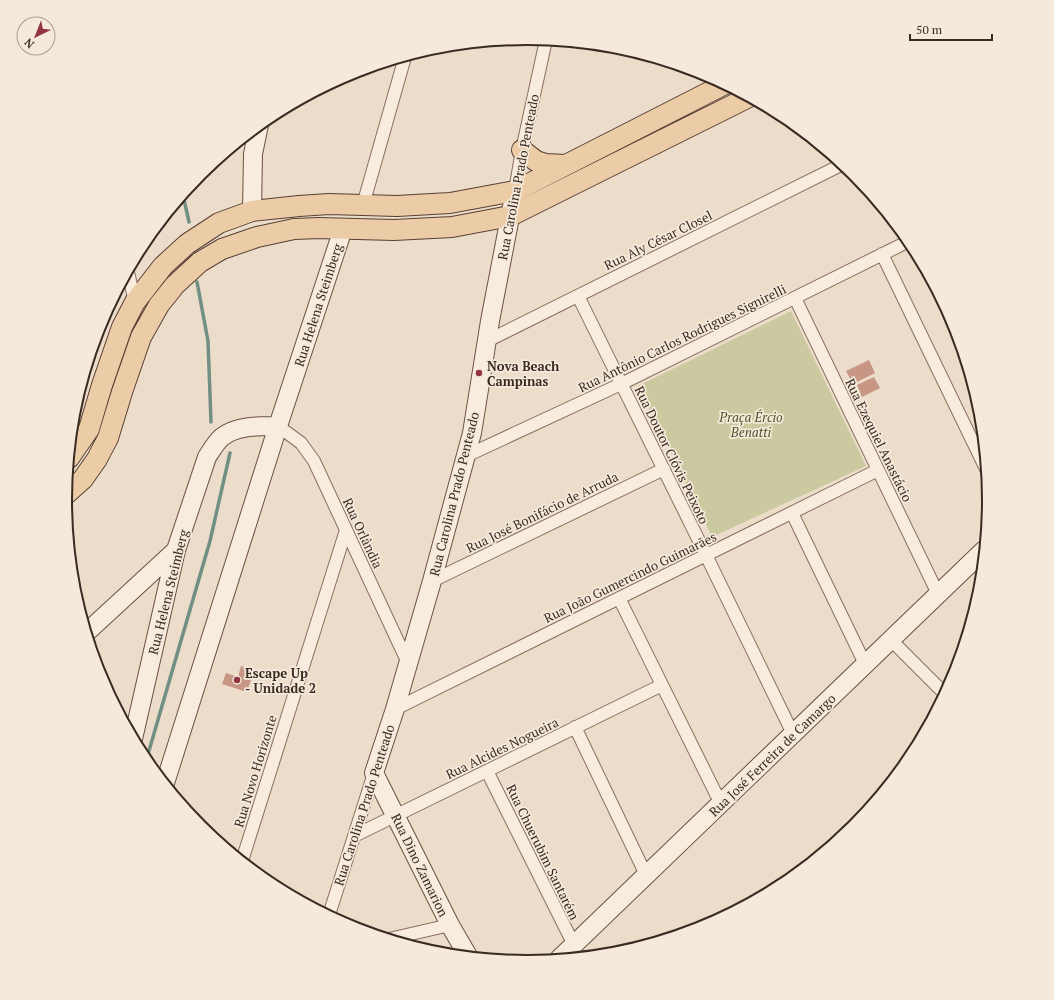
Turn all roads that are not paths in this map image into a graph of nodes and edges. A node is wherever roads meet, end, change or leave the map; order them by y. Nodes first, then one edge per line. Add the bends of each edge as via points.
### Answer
1 (545, 46) edge
2 (402, 63) edge
3 (718, 88) edge
4 (743, 100) edge
5 (258, 134) edge
6 (522, 150) junction
7 (565, 165) junction
8 (837, 167) edge
9 (515, 191) junction
10 (450, 203) junction
11 (362, 205) junction
12 (252, 210) junction
13 (510, 216) junction
14 (452, 227) junction
15 (343, 229) junction
16 (257, 237) junction
17 (903, 244) edge
18 (882, 254) junction
19 (129, 280) edge
20 (578, 296) junction
21 (795, 298) junction
22 (131, 310) junction
23 (147, 327) junction
24 (486, 341) junction
25 (622, 384) junction
26 (278, 426) junction
27 (75, 449) edge
28 (466, 456) junction
29 (980, 456) edge
30 (664, 469) junction
31 (878, 470) junction
32 (72, 489) edge
33 (792, 513) junction
34 (346, 530) junction
35 (176, 550) junction
36 (706, 555) junction
37 (978, 555) edge
38 (432, 581) junction
39 (938, 594) junction
40 (619, 598) junction
41 (91, 628) edge
42 (891, 640) junction
43 (408, 663) junction
44 (865, 664) junction
45 (662, 685) junction
46 (940, 690) edge
47 (395, 709) junction
48 (575, 727) junction
49 (135, 730) edge
50 (793, 734) junction
51 (487, 771) junction
52 (374, 773) junction
53 (167, 778) edge
54 (721, 804) junction
55 (396, 816) junction
56 (354, 836) junction
57 (244, 856) edge
58 (646, 875) junction
59 (331, 910) edge
60 (450, 925) junction
61 (398, 936) edge
62 (574, 945) junction
63 (465, 950) edge
64 (565, 953) edge

1 - 6 street, Rua Carolina Prado Penteado
2 - 11 street
3 - 7 main road
4 - 13 main road
5 - 12 street via 254,154
6 - 7 main road via 536,161
6 - 9 street, Rua Carolina Prado Penteado
7 - 9 main road
8 - 20 street, Rua Aly César Closel
9 - 10 main road
9 - 13 street, Rua Carolina Prado Penteado
10 - 11 main road
10 - 14 main road
11 - 12 main road via 329,204
12 - 16 main road
12 - 22 main road via 219,223 187,244 163,266
13 - 14 main road
13 - 24 street, Rua Carolina Prado Penteado
14 - 15 main road
15 - 16 main road via 294,229
15 - 26 street, Rua Helena Steimberg
16 - 23 main road via 222,249 200,262 175,285 159,305
17 - 18 street, Rua Antônio Carlos Rodrigues Signirelli
18 - 21 street, Rua Antônio Carlos Rodrigues Signirelli
18 - 29 street
19 - 22 street
20 - 24 street, Rua Aly César Closel
20 - 25 street, Rua Doutor Clóvis Peixoto
21 - 25 street, Rua Antônio Carlos Rodrigues Signirelli
21 - 31 street, Rua Ezequiel Anastácio
22 - 23 main road via 130,324 134,327
22 - 27 main road via 122,327 89,430
23 - 32 main road via 141,337 108,438 97,459
24 - 28 street, Rua Carolina Prado Penteado
25 - 28 street, Rua Antônio Carlos Rodrigues Signirelli
25 - 30 street, Rua Doutor Clóvis Peixoto
26 - 34 street, Rua Orlândia via 301,443 314,461
26 - 35 street, Rua Helena Steimberg via 240,429 222,437 214,446 207,457
26 - 53 street, Rua Helena Steimberg
28 - 38 street, Rua Carolina Prado Penteado
30 - 36 street, Rua Doutor Clóvis Peixoto
30 - 38 street, Rua José Bonifácio de Arruda
31 - 33 street, Rua João Gumercindo Guimarães
31 - 39 street, Rua Ezequiel Anastácio
33 - 36 street, Rua João Gumercindo Guimarães
33 - 44 street
34 - 43 street, Rua Orlândia
34 - 57 street, Rua Novo Horizonte
35 - 41 street
35 - 49 street, Rua Helena Steimberg
36 - 40 street, Rua João Gumercindo Guimarães
36 - 50 street, Rua Doutor Clóvis Peixoto
37 - 39 street, Rua José Ferreira de Camargo
38 - 43 street, Rua Carolina Prado Penteado
39 - 42 street, Rua José Ferreira de Camargo
40 - 45 street
40 - 47 street, Rua João Gumercindo Guimarães
42 - 44 street, Rua José Ferreira de Camargo
42 - 46 street
43 - 47 street, Rua Carolina Prado Penteado
44 - 50 street, Rua José Ferreira de Camargo
45 - 48 street, Rua Alcides Nogueira
45 - 54 street
47 - 52 street, Rua Carolina Prado Penteado
48 - 51 street, Rua Alcides Nogueira
48 - 58 street
50 - 54 street, Rua José Ferreira de Camargo
51 - 55 street, Rua Alcides Nogueira
51 - 62 street, Rua Chuerubim Santarém
52 - 55 street, Rua Dino Zamarion
52 - 56 street, Rua Carolina Prado Penteado
54 - 58 street, Rua José Ferreira de Camargo
55 - 56 street, Rua Alcides Nogueira
55 - 60 street, Rua Dino Zamarion
56 - 59 street, Rua Carolina Prado Penteado
58 - 62 street, Rua José Ferreira de Camargo
60 - 61 street
60 - 63 street, Rua Dino Zamarion
62 - 64 street, Rua José Ferreira de Camargo

